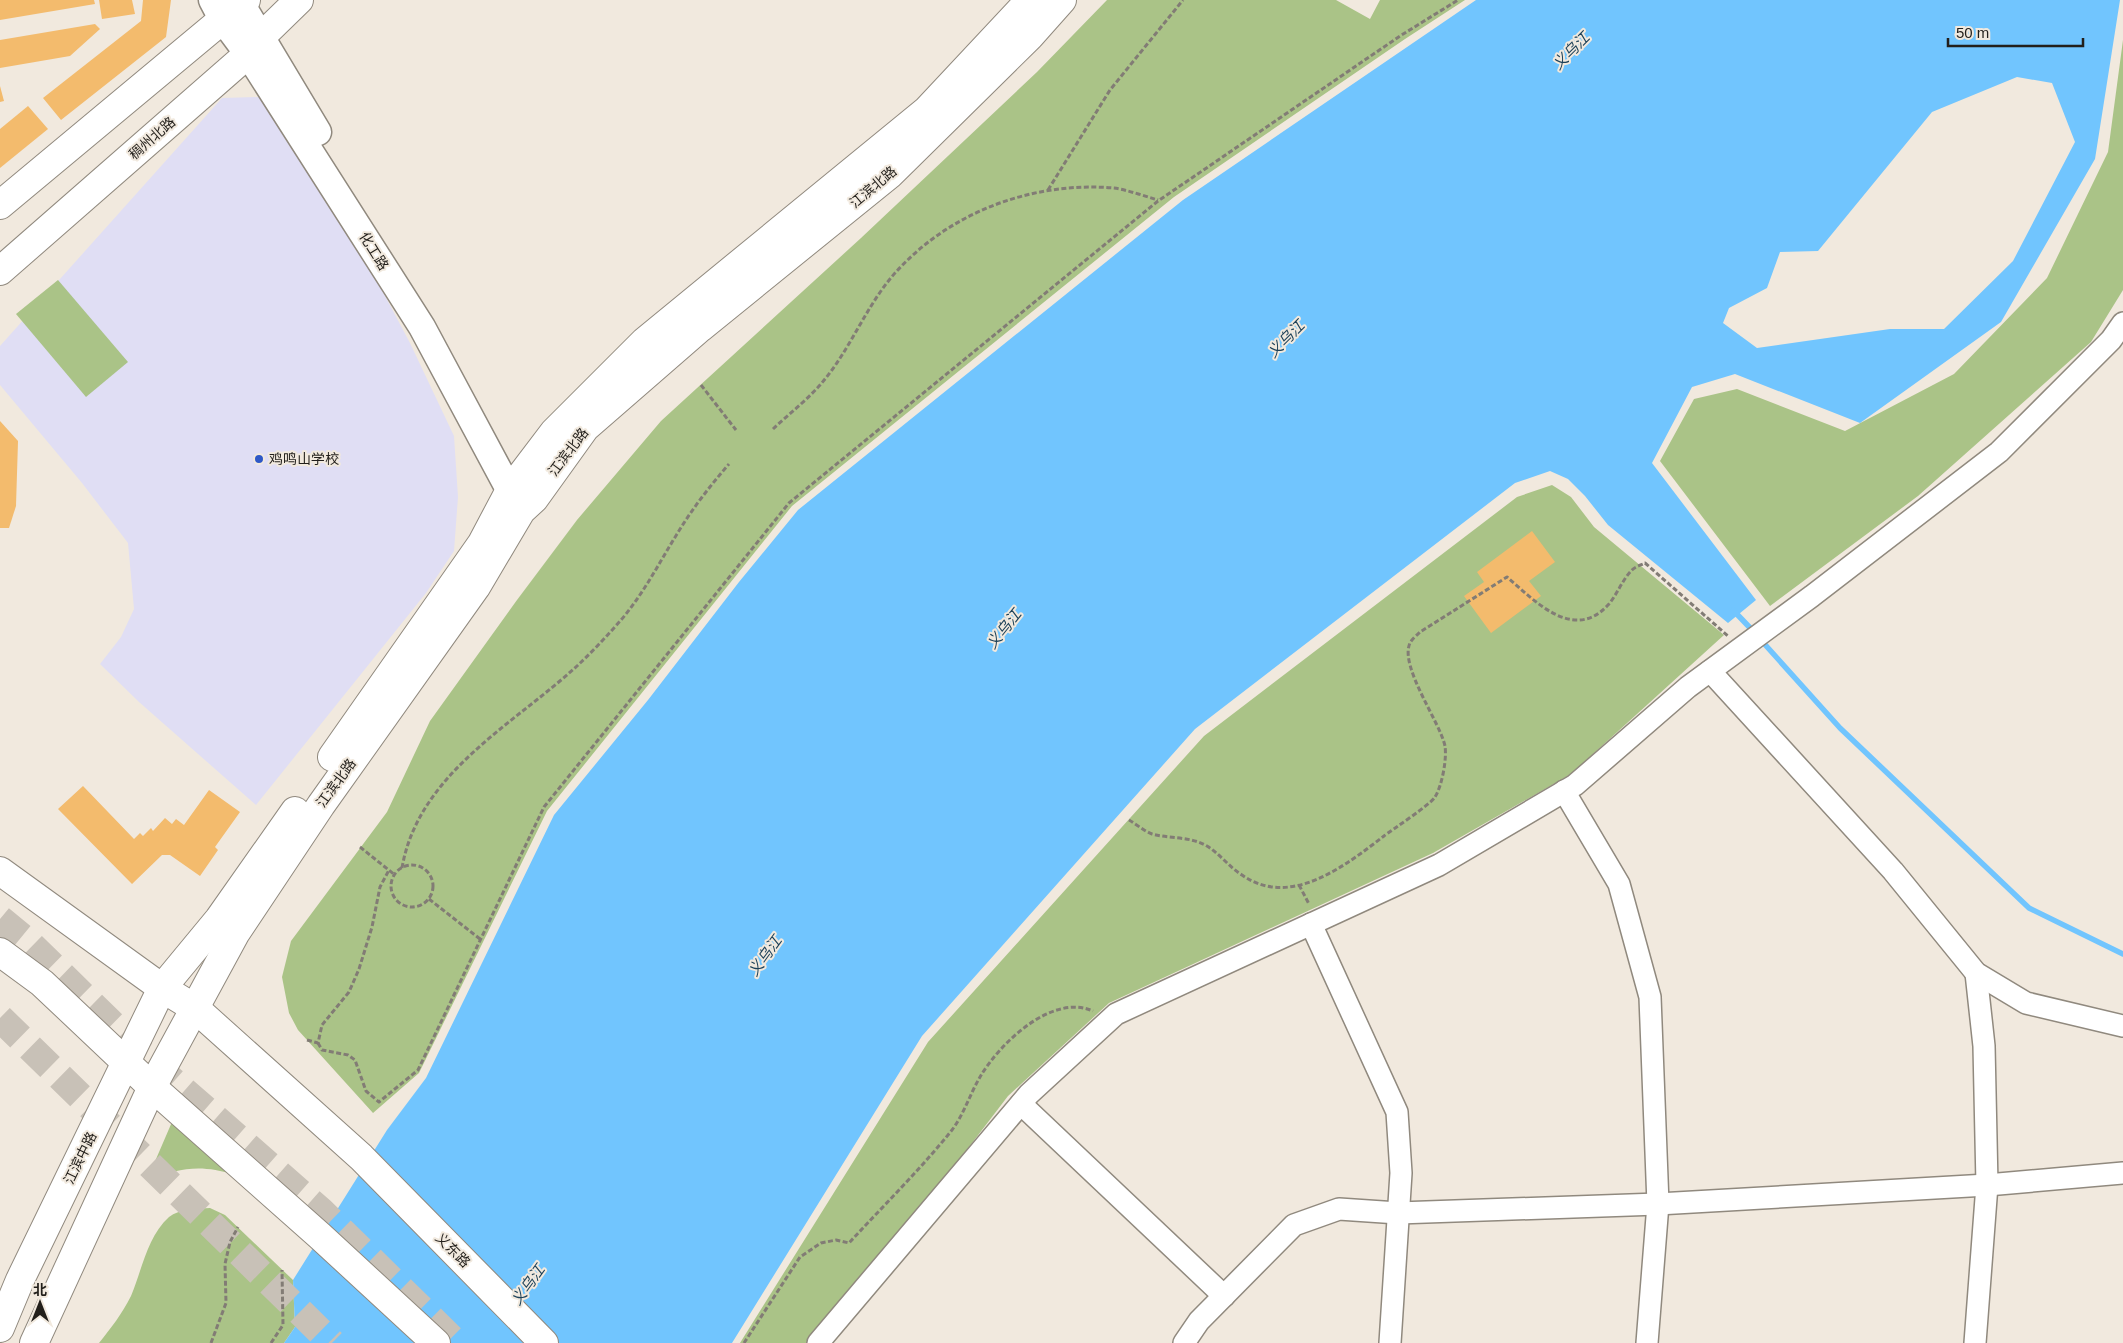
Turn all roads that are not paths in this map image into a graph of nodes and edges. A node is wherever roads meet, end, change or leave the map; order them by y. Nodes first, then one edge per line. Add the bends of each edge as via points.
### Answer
1 (299, 0) edge
2 (1030, 0) edge
3 (1062, 0) edge
4 (232, 5) edge
5 (255, 45) junction
6 (0, 205) edge
7 (0, 271) edge
8 (2123, 323) edge
9 (522, 493) junction
10 (1710, 671) junction
11 (1564, 791) junction
12 (0, 871) edge
13 (1311, 924) junction
14 (0, 952) edge
15 (1976, 973) junction
16 (162, 988) junction
17 (196, 1009) junction
18 (2123, 1026) edge
19 (125, 1062) junction
20 (152, 1087) junction
21 (1021, 1104) junction
22 (2123, 1173) edge
23 (1987, 1185) junction
24 (1658, 1204) junction
25 (1398, 1213) junction
26 (1224, 1296) junction
27 (0, 1328) edge
28 (34, 1343) edge
29 (436, 1343) edge
30 (544, 1343) edge
31 (818, 1343) edge
32 (1184, 1343) edge
33 (1390, 1343) edge
34 (1647, 1343) edge
35 (1976, 1343) edge

1 - 5 main road, 稠州北路
2 - 9 main road, 江滨北路 via 927,110 645,341 554,432
3 - 9 main road, 江滨北路 via 1030,36 890,174 700,328 585,428
4 - 5 street, 化工路
4 - 6 main road
5 - 7 main road, 稠州北路
5 - 9 street, 化工路
8 - 10 street via 2111,340 1999,452
9 - 16 main road, 江滨北路 via 476,551 219,918
9 - 17 main road, 江滨北路 via 476,587 321,805 235,934
10 - 11 street
10 - 15 street via 1893,871
11 - 13 street via 1440,865
11 - 24 street via 1619,884 1650,997
12 - 16 main road, 义东路
13 - 21 street via 1116,1014
13 - 25 street via 1397,1112 1401,1173
14 - 19 main road via 42,983
15 - 18 street via 2026,1003
15 - 23 street via 1984,1046
16 - 17 main road, 义东路
16 - 19 main road, 江滨中路
17 - 20 main road
17 - 30 main road, 义东路 via 361,1157
19 - 20 main road
19 - 27 main road, 江滨中路
20 - 28 main road
20 - 29 main road
21 - 26 street
21 - 31 street
22 - 23 street
23 - 24 street
23 - 35 street
24 - 25 street
24 - 34 street
25 - 26 street via 1339,1208 1294,1225
25 - 33 street
26 - 32 street via 1199,1321

